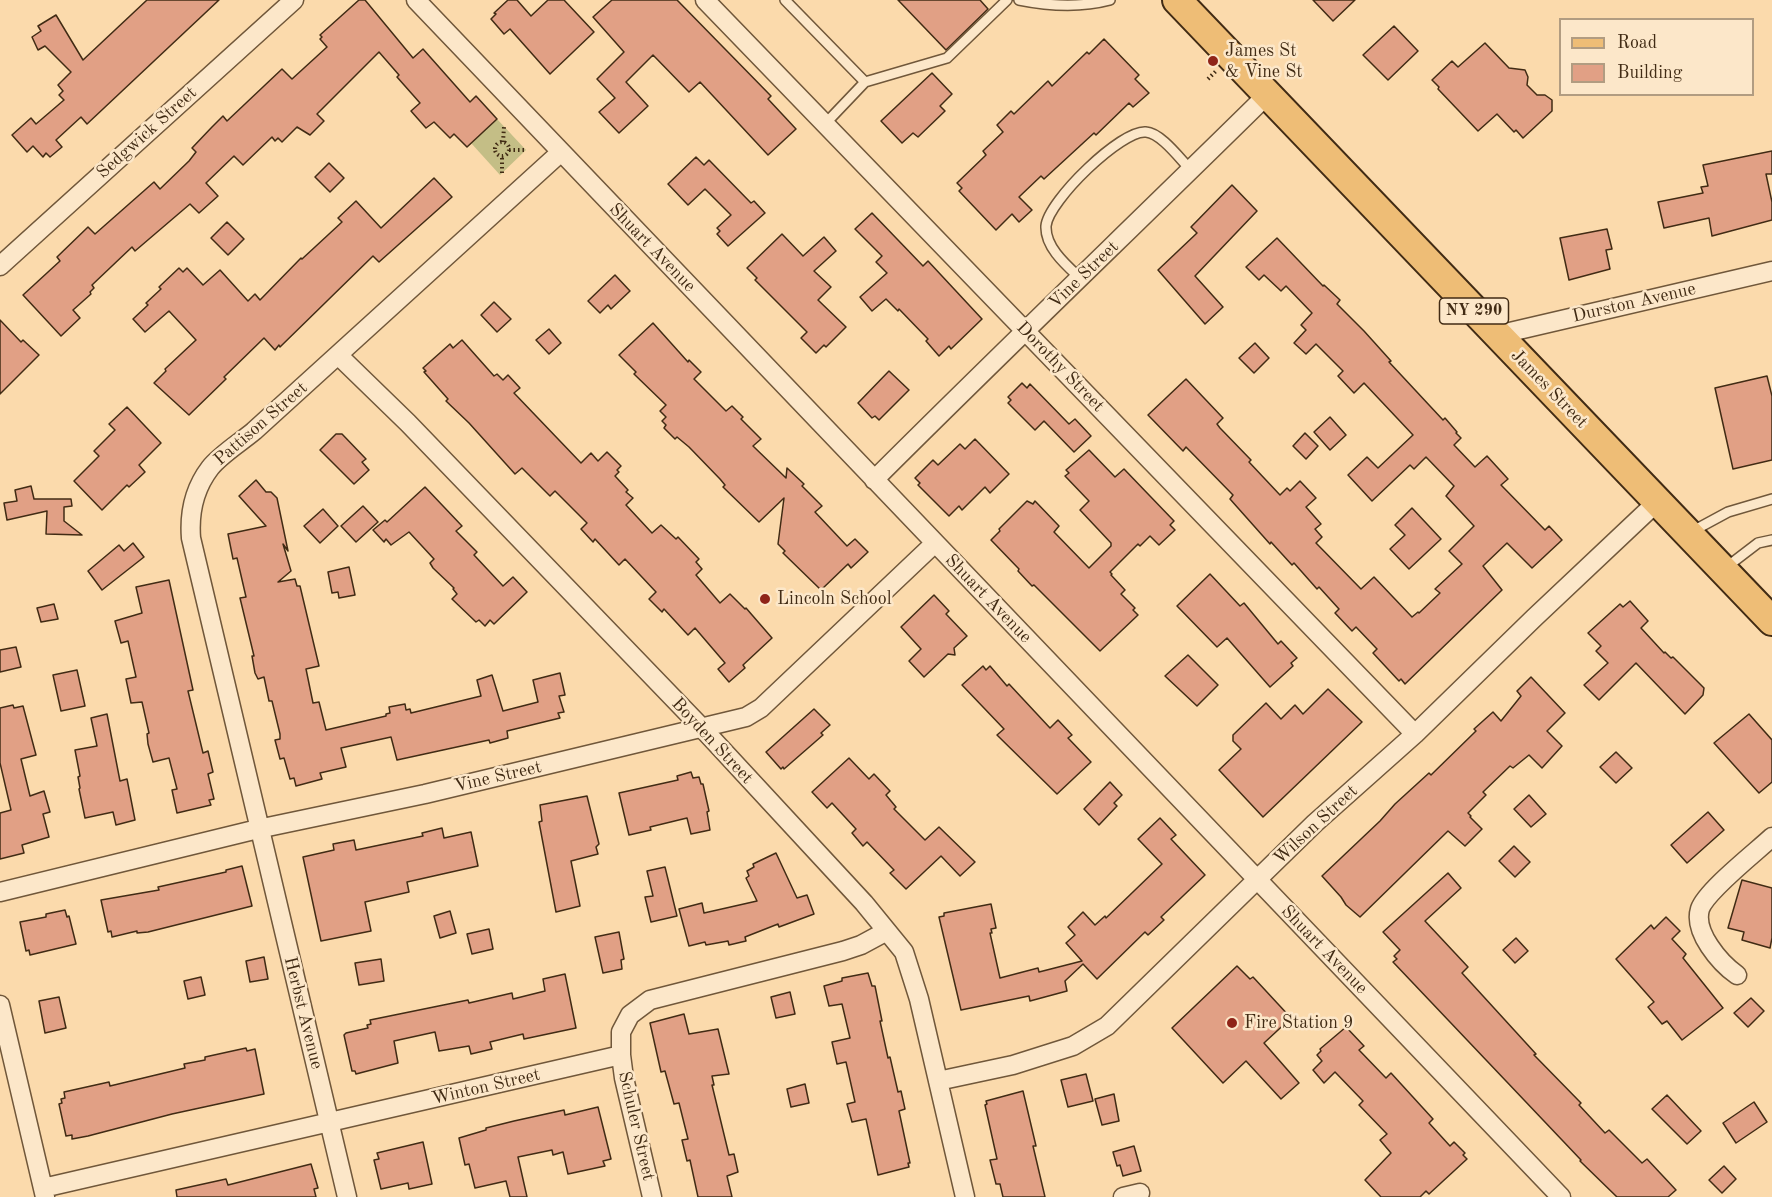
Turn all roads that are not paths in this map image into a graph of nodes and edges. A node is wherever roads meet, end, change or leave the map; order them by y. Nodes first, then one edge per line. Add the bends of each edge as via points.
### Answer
1 (294, 0) edge
2 (416, 0) edge
3 (705, 0) edge
4 (785, 0) edge
5 (1007, 0) edge
6 (1019, 0) edge
7 (1110, 0) edge
8 (1177, 0) edge
9 (865, 82) junction
10 (1268, 94) junction
11 (825, 124) junction
12 (561, 152) junction
13 (1191, 170) junction
14 (0, 266) edge
15 (1772, 273) edge
16 (1080, 278) junction
17 (1026, 332) junction
18 (1497, 335) junction
19 (338, 354) junction
20 (874, 480) junction
21 (1772, 499) edge
22 (1657, 502) junction
23 (1688, 534) junction
24 (1772, 540) edge
25 (935, 543) junction
26 (1723, 570) junction
27 (1772, 621) edge
28 (702, 728) junction
29 (1415, 734) junction
30 (258, 829) junction
31 (1772, 837) edge
32 (1258, 881) junction
33 (0, 892) edge
34 (887, 931) junction
35 (1737, 975) dead end
36 (1, 1012) edge
37 (621, 1055) junction
38 (939, 1081) junction
39 (329, 1123) junction
40 (44, 1192) edge
41 (347, 1197) edge
42 (652, 1197) edge
43 (965, 1197) edge
44 (1561, 1197) edge

1 - 14 street, Sedgwick Street
2 - 12 street, Shuart Avenue
3 - 11 street, Dorothy Street
4 - 9 lane
5 - 9 lane via 947,58
6 - 7 lane via 1078,6
8 - 10 main road, James Street / NY 290
9 - 11 lane
10 - 13 street, Vine Street
10 - 18 main road, James Street / NY 290
11 - 17 street, Dorothy Street
12 - 19 street, Pattison Street
12 - 20 street, Shuart Avenue
13 - 16 street, Vine Street
13 - 16 lane via 1155,134 1144,131 1114,144 1059,199 1046,225 1047,238 1054,249
15 - 18 street, Durston Avenue
16 - 17 street, Vine Street
17 - 20 street, Vine Street
17 - 29 street, Dorothy Street
18 - 22 main road, James Street / NY 290
19 - 28 street, Boyden Street
19 - 30 street, Pattison Street via 211,467 189,517 190,538
20 - 25 street, Shuart Avenue
21 - 23 lane via 1728,512
22 - 23 main road, James Street / NY 290
22 - 29 street, Wilson Street
23 - 26 main road, James Street / NY 290
24 - 26 lane via 1758,543
25 - 28 street, Vine Street via 761,708 746,717
25 - 32 street, Shuart Avenue
26 - 27 main road, James Street / NY 290
28 - 30 street, Vine Street
28 - 34 street, Boyden Street
29 - 32 street, Wilson Street
30 - 33 street, Vine Street
30 - 39 street, Herbst Avenue
31 - 35 street via 1711,893 1700,909 1699,923 1711,950
32 - 38 street, Wilson Street via 1107,1026 1073,1046 1013,1065
32 - 44 street, Shuart Avenue
34 - 37 street via 843,951 650,1000 630,1015 621,1032
34 - 38 street, Boyden Street via 904,952
36 - 40 street
37 - 39 street, Winton Street
37 - 42 street, Schuler Street
38 - 43 street, Boyden Street
39 - 40 street, Winton Street
39 - 41 street, Herbst Avenue

